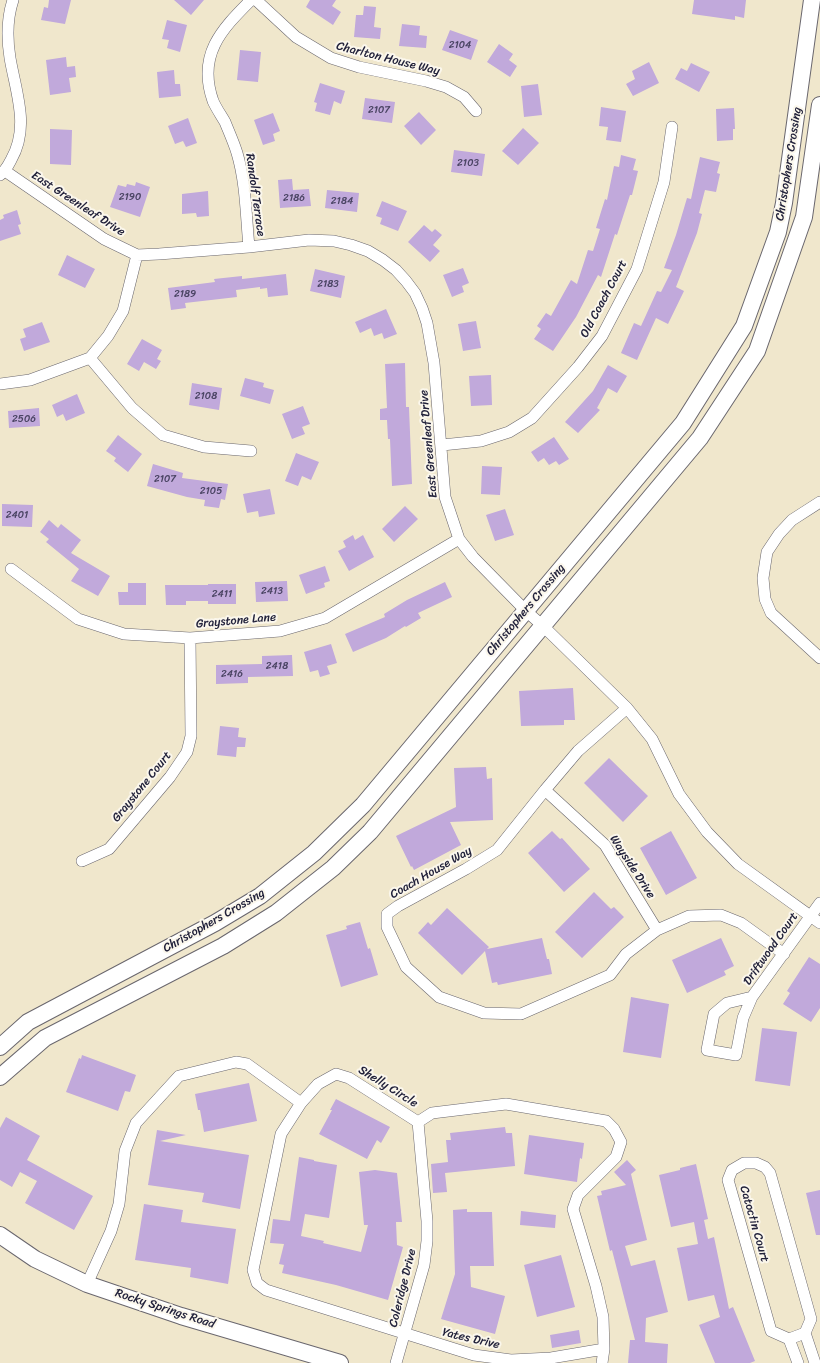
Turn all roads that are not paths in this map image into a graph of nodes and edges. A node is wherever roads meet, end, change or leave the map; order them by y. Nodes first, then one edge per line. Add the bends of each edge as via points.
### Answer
1 (13, 0) edge
2 (251, 0) edge
3 (256, 0) edge
4 (812, 0) edge
5 (820, 105) edge
6 (476, 111) dead end
7 (672, 127) dead end
8 (2, 173) edge
9 (249, 247) junction
10 (137, 255) junction
11 (90, 358) junction
12 (0, 384) edge
13 (442, 445) junction
14 (251, 451) dead end
15 (820, 502) edge
16 (459, 539) junction
17 (11, 569) dead end
18 (526, 611) junction
19 (543, 626) junction
20 (190, 638) junction
21 (820, 658) edge
22 (627, 708) junction
23 (545, 790) junction
24 (82, 860) dead end
25 (820, 903) edge
26 (810, 916) junction
27 (820, 923) edge
28 (657, 930) junction
29 (784, 954) junction
30 (752, 998) junction
31 (0, 1047) edge
32 (0, 1077) edge
33 (301, 1103) junction
34 (418, 1122) junction
35 (0, 1235) edge
36 (87, 1284) junction
37 (804, 1333) junction
38 (404, 1334) junction
39 (789, 1339) junction
40 (604, 1349) junction
41 (340, 1363) edge
42 (396, 1363) edge
43 (602, 1363) edge
44 (798, 1363) edge
45 (815, 1363) edge

1 - 8 street via 8,36 19,96 20,132 15,153
2 - 9 street, Randolf Terrace via 220,33 209,61 208,75 214,101 234,144 240,164
3 - 6 street, Charlton House Way via 296,37 331,58 446,87 464,97
4 - 18 street, Christophers Crossing via 778,232 744,326 683,423
5 - 19 street, Christophers Crossing via 804,216 757,351 700,438
7 - 13 street, Old Coach Court via 664,182 637,269 602,336 532,418 509,432 481,441
8 - 10 street, East Greenleaf Drive via 104,239
9 - 10 street, East Greenleaf Drive
9 - 13 street, East Greenleaf Drive via 309,240 334,241 368,251 396,270 414,293 427,323 434,363
10 - 11 street via 123,311 108,336
11 - 12 street via 30,380
11 - 14 street via 132,408 163,435 204,447
13 - 16 street, East Greenleaf Drive via 445,497
15 - 21 street via 792,520 779,534 767,552 763,578 765,600 771,613
16 - 18 street, East Greenleaf Drive via 473,557
16 - 20 street, Graystone Lane via 325,618 280,631
17 - 20 street, Graystone Lane via 78,619 124,634
18 - 19 street, East Greenleaf Drive
18 - 31 street, Christophers Crossing via 362,806 314,853 260,896 215,924 28,1022
19 - 22 street, East Greenleaf Drive
19 - 32 street, Christophers Crossing via 370,832 333,868 276,913 223,946 44,1038
20 - 24 street, Graystone Court via 191,736 187,752 170,777 109,849
22 - 23 street, Coach House Way via 578,751
22 - 26 street, East Greenleaf Drive via 652,739 679,794 707,832 738,864
23 - 28 street, Wayside Drive via 605,845
23 - 28 street, Coach House Way via 497,850 387,914 387,927 406,966 439,997 484,1013 521,1014 610,975 626,954
25 - 26 street, Driftwood Court
26 - 27 street, East Greenleaf Drive
26 - 29 street, Driftwood Court
28 - 29 street, Coach House Way via 689,916 721,915 741,923
29 - 30 street, Driftwood Court
30 - 30 street, Driftwood Court via 727,1002 714,1014 707,1050 736,1055 743,1018
33 - 34 street, Shelly Circle via 318,1084 336,1074 349,1078
33 - 36 street via 247,1064 236,1062 179,1076 136,1123 125,1151 119,1204
33 - 38 street, Shelly Circle via 281,1134 253,1270 257,1283 266,1290
34 - 38 street, Coleridge Drive via 425,1185 427,1240 424,1265
34 - 40 street, Shelly Circle via 432,1113 506,1104 606,1121 614,1129 621,1142 616,1158 578,1195 573,1208 603,1318
35 - 36 street, Rocky Springs Road via 35,1259
36 - 41 street, Rocky Springs Road via 181,1316
37 - 39 street
37 - 39 street, Catoctin Court via 811,1319 770,1173 756,1163 744,1163 732,1170 728,1180 771,1331
37 - 45 street
38 - 40 street, Yates Drive via 474,1355 510,1360 551,1358
38 - 42 street, Coleridge Drive
39 - 44 street
40 - 43 street, Shelly Circle

